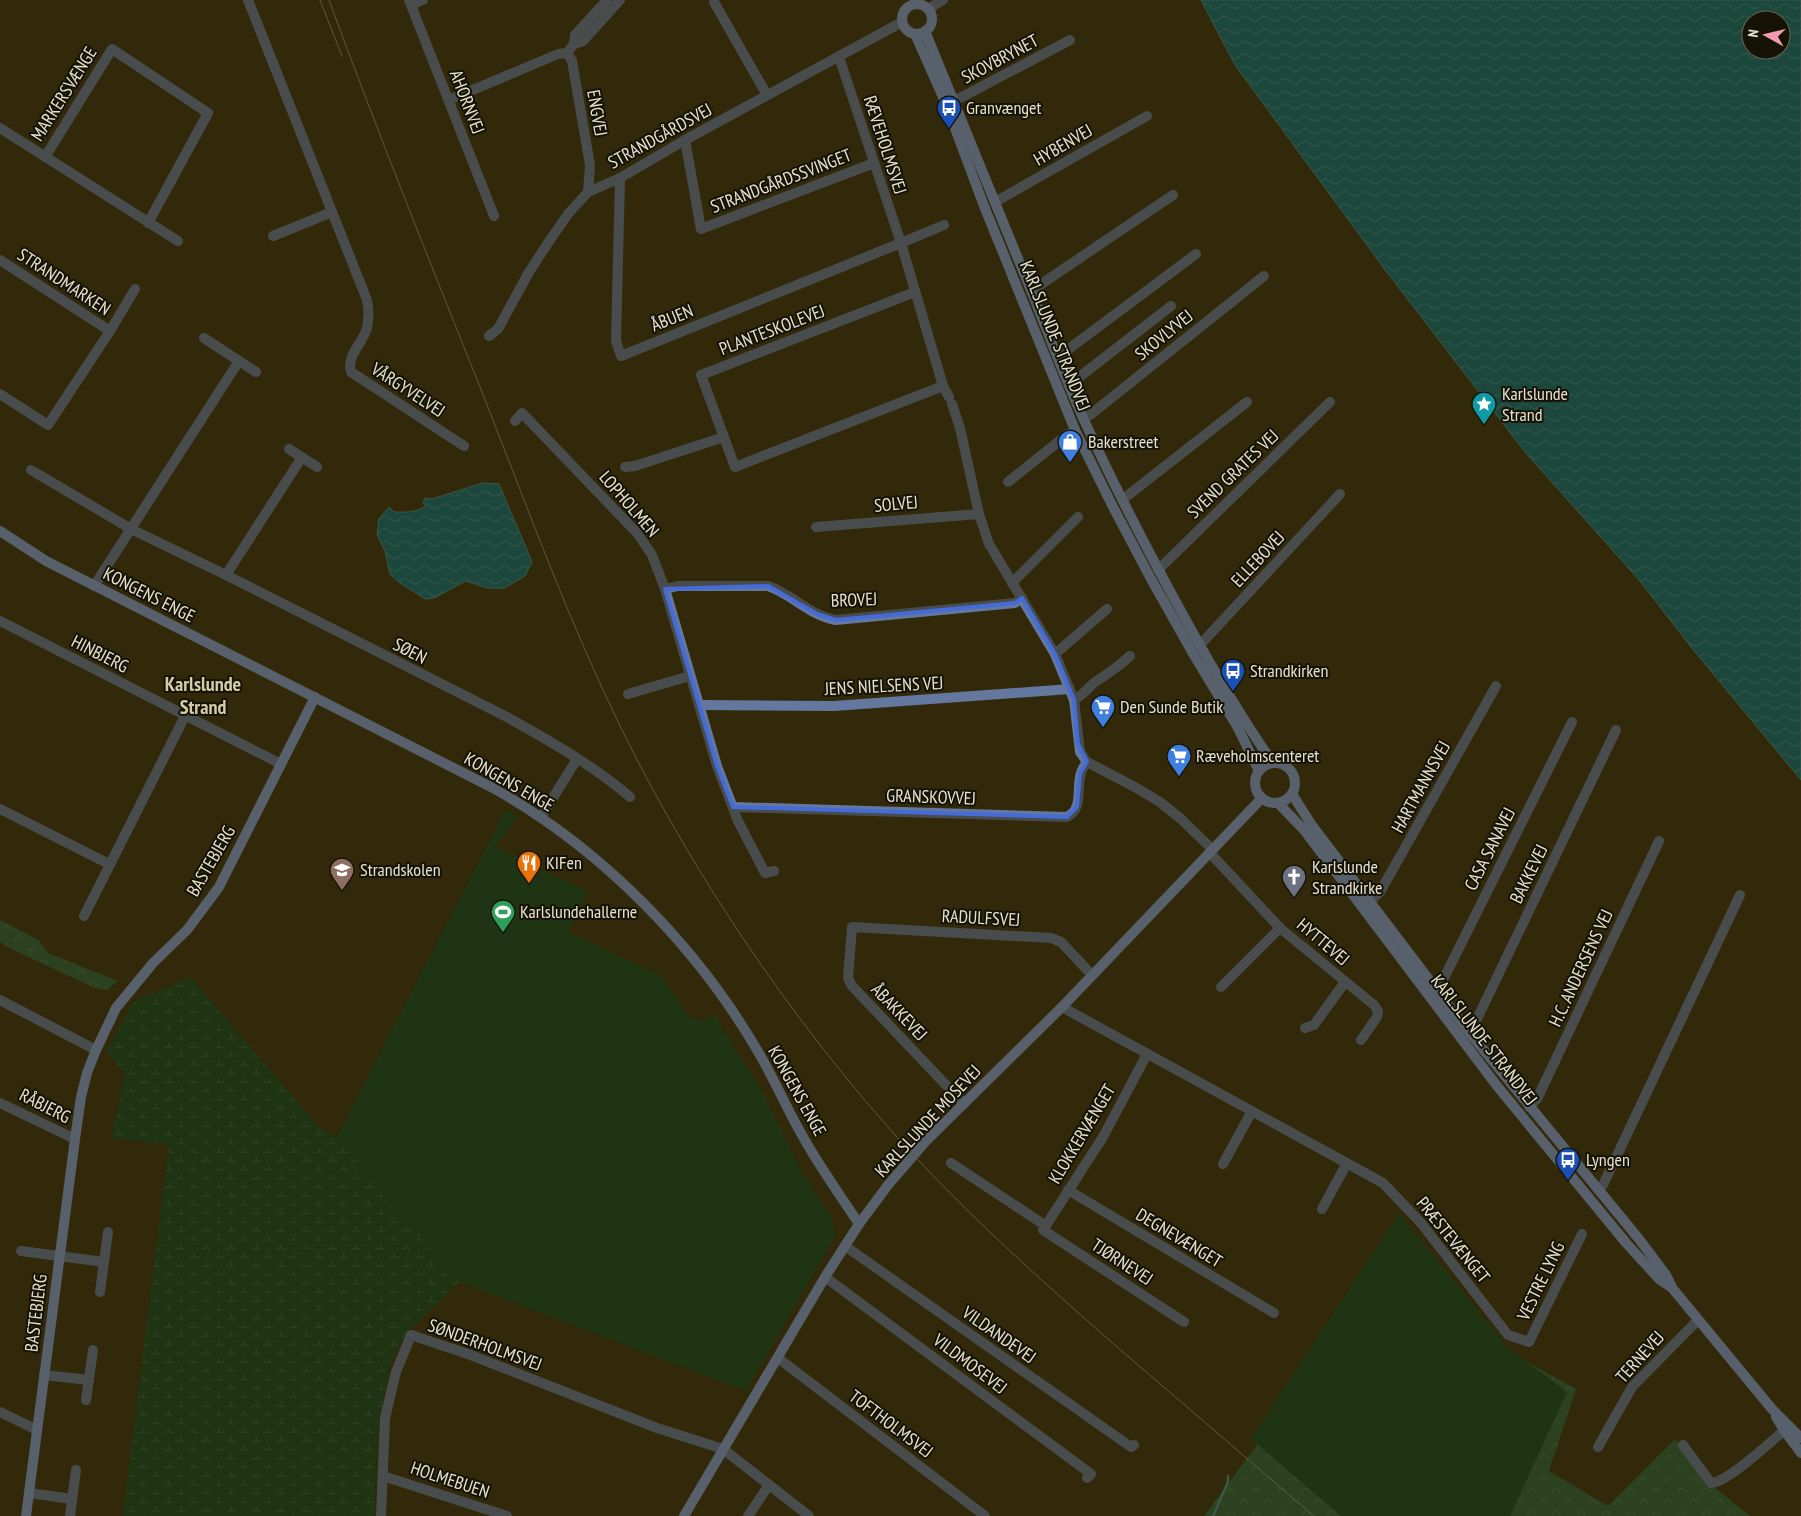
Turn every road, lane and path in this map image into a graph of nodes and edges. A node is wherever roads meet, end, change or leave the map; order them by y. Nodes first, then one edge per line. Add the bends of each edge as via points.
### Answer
1 (248, 0) edge
2 (423, 0) edge
3 (607, 0) edge
4 (620, 0) edge
5 (943, 0) edge
6 (410, 2) edge
7 (714, 2) dead end
8 (916, 2) edge
9 (905, 4) edge
10 (928, 9) junction
11 (902, 22) junction
12 (920, 33) junction
13 (1070, 40) dead end
14 (574, 44) junction
15 (567, 53) junction
16 (839, 57) junction
17 (767, 95) junction
18 (449, 100) junction
19 (950, 102) junction
20 (1148, 116) dead end
21 (0, 128) edge
22 (685, 140) junction
23 (45, 157) junction
24 (874, 163) junction
25 (620, 178) junction
26 (588, 192) junction
27 (1173, 195) dead end
28 (995, 202) junction
29 (332, 212) junction
30 (494, 216) dead end
31 (148, 223) junction
32 (944, 225) dead end
33 (273, 236) dead end
34 (178, 241) dead end
35 (901, 244) junction
36 (1196, 254) dead end
37 (0, 260) edge
38 (1264, 276) dead end
39 (135, 289) dead end
40 (1031, 291) junction
41 (915, 292) junction
42 (1171, 306) dead end
43 (110, 331) junction
44 (489, 336) dead end
45 (204, 338) dead end
46 (1058, 357) junction
47 (239, 361) junction
48 (256, 372) dead end
49 (1069, 384) junction
50 (943, 386) junction
51 (0, 394) edge
52 (1247, 402) dead end
53 (1330, 402) dead end
54 (1083, 418) junction
55 (514, 421) dead end
56 (1076, 430) junction
57 (724, 437) junction
58 (464, 446) dead end
59 (289, 449) dead end
60 (302, 457) junction
61 (317, 467) dead end
62 (625, 467) dead end
63 (31, 470) dead end
64 (1008, 482) dead end
65 (1340, 494) dead end
66 (1122, 500) junction
67 (979, 514) junction
68 (1078, 517) dead end
69 (816, 527) dead end
70 (130, 529) junction
71 (0, 531) edge
72 (1158, 570) junction
73 (226, 575) junction
74 (1012, 583) junction
75 (94, 586) junction
76 (665, 589) junction
77 (1022, 598) junction
78 (1107, 610) dead end
79 (0, 622) edge
80 (1200, 645) junction
81 (1055, 654) junction
82 (1130, 656) dead end
83 (690, 676) junction
84 (1496, 686) dead end
85 (1070, 689) junction
86 (628, 694) dead end
87 (315, 698) junction
88 (1074, 700) junction
89 (700, 705) junction
90 (185, 716) junction
91 (1572, 722) dead end
92 (1616, 730) dead end
93 (577, 759) junction
94 (1086, 762) junction
95 (1273, 763) junction
96 (282, 764) junction
97 (1259, 771) junction
98 (1292, 794) junction
99 (630, 797) dead end
100 (1262, 798) junction
101 (1278, 803) junction
102 (732, 807) junction
103 (0, 808) edge
104 (541, 817) junction
105 (1659, 841) dead end
106 (1211, 851) junction
107 (109, 864) junction
108 (774, 871) dead end
109 (1740, 895) dead end
110 (1370, 901) junction
111 (84, 916) dead end
112 (852, 926) joint
113 (1280, 928) junction
114 (1092, 975) junction
115 (1346, 982) junction
116 (1221, 987) dead end
117 (1435, 987) junction
118 (0, 1000) edge
119 (1062, 1007) junction
120 (1305, 1028) dead end
121 (1468, 1031) junction
122 (1361, 1040) dead end
123 (96, 1050) junction
124 (1147, 1054) junction
125 (0, 1102) edge
126 (964, 1104) junction
127 (1529, 1107) junction
128 (1252, 1111) junction
129 (74, 1139) junction
130 (950, 1163) dead end
131 (1347, 1163) junction
132 (1223, 1164) dead end
133 (1068, 1190) junction
134 (1598, 1190) junction
135 (1322, 1209) dead end
136 (859, 1224) junction
137 (1044, 1228) junction
138 (108, 1232) dead end
139 (1582, 1234) dead end
140 (845, 1246) junction
141 (21, 1251) dead end
142 (60, 1256) junction
143 (104, 1262) junction
144 (825, 1277) junction
145 (1673, 1289) junction
146 (100, 1292) dead end
147 (1274, 1313) dead end
148 (1698, 1320) junction
149 (1184, 1322) dead end
150 (1529, 1342) joint
151 (93, 1350) dead end
152 (778, 1358) junction
153 (44, 1375) junction
154 (89, 1380) junction
155 (86, 1400) dead end
156 (0, 1412) edge
157 (1786, 1428) junction
158 (37, 1430) junction
159 (1801, 1438) edge
160 (1683, 1444) dead end
161 (1134, 1445) dead end
162 (1598, 1447) dead end
163 (723, 1449) junction
164 (1801, 1453) edge
165 (76, 1470) dead end
166 (383, 1476) junction
167 (1087, 1478) dead end
168 (769, 1485) junction
169 (29, 1493) junction
170 (72, 1499) junction
171 (26, 1516) edge
172 (70, 1516) edge
173 (381, 1516) edge
174 (507, 1516) edge
175 (684, 1516) edge
176 (748, 1516) edge
177 (809, 1516) edge
178 (985, 1516) edge

1 - 29 street, VÅRGYVELVEJ
2 - 6 street
3 - 14 street via 575,36
4 - 14 street via 583,41
5 - 10 street
6 - 18 street, AHORNVEJ
7 - 17 street
8 - 9 main road
8 - 10 main road
9 - 11 main road
10 - 12 main road via 932,18 929,28
11 - 12 main road via 907,30
11 - 16 street, STRANDGÅRDSVEJ
12 - 19 main road, KARLSLUNDE STRANDVEJ
13 - 19 street, SKOVBRYNET
14 - 15 street
15 - 18 street
15 - 26 street, ENGVEJ via 572,61 590,165
16 - 17 street, STRANDGÅRDSVEJ
16 - 24 street, RÆVEHOLMSVEJ
17 - 22 street, STRANDGÅRDSVEJ
18 - 30 street, AHORNVEJ
19 - 28 main road, KARLSLUNDE STRANDVEJ
19 - 56 main road, KARLSLUNDE STRANDVEJ via 984,206
20 - 28 street, HYBENVEJ
21 - 23 street, MARKERSVÆNGE
22 - 24 street, STRANDGÅRDSSVINGET via 700,229
22 - 25 street, STRANDGÅRDSVEJ
23 - 31 street, MARKERSVÆNGE
23 - 31 street, MARKERSVÆNGE via 112,49 208,113
24 - 35 street, RÆVEHOLMSVEJ
25 - 26 street, STRANDGÅRDSVEJ
25 - 35 street, ÅBUEN via 616,341 621,356
26 - 44 street, STRANDGÅRDSVEJ via 548,243 498,329
27 - 40 street
28 - 40 main road, KARLSLUNDE STRANDVEJ
29 - 33 street
29 - 58 street, VÅRGYVELVEJ via 367,300 369,315 367,330 350,362 351,372
31 - 34 street, MARKERSVÆNGE
32 - 35 street
35 - 41 street, RÆVEHOLMSVEJ
36 - 46 street, KARLSLUNDE STRANDVEJ
37 - 43 street, STRANDMARKEN
38 - 54 street, SKOVLYVEJ
39 - 43 street, STRANDMARKEN
40 - 46 main road, KARLSLUNDE STRANDVEJ
41 - 50 street, RÆVEHOLMSVEJ
41 - 57 street, PLANTESKOLEVEJ via 702,375
42 - 49 street
43 - 51 street, STRANDMARKEN via 48,425
45 - 47 street
46 - 49 main road, KARLSLUNDE STRANDVEJ
47 - 48 street
47 - 70 street
49 - 54 main road, KARLSLUNDE STRANDVEJ
50 - 57 street, PLANTESKOLEVEJ via 735,467
50 - 67 street, RÆVEHOLMSVEJ via 960,428
52 - 66 street
53 - 72 street, SVEND GRATES VEJ
54 - 66 main road, KARLSLUNDE STRANDVEJ
55 - 76 street, LOPHOLMEN via 522,412 637,533 652,555
56 - 64 street
56 - 97 main road, KARLSLUNDE STRANDVEJ via 1150,579 1238,728
57 - 62 street
59 - 60 street
60 - 61 street
60 - 73 street
63 - 70 street, SØEN
65 - 80 street, ELLEBOVEJ
66 - 72 main road, KARLSLUNDE STRANDVEJ
67 - 69 street, SOLVEJ
67 - 74 street, RÆVEHOLMSVEJ via 989,544
68 - 74 street
70 - 73 street, SØEN
70 - 75 street
71 - 75 main road, KONGENS ENGE via 46,561
72 - 80 main road, KARLSLUNDE STRANDVEJ
73 - 93 street, SØEN via 505,716
74 - 77 street, RÆVEHOLMSVEJ
75 - 87 main road, KONGENS ENGE
76 - 77 street, BROVEJ via 678,586 768,586 779,589 817,614 836,620 1015,602
76 - 83 street, LOPHOLMEN
77 - 81 street, RÆVEHOLMSVEJ
78 - 81 street
79 - 90 street, HINBJERG
80 - 95 main road, KARLSLUNDE STRANDVEJ
81 - 85 street, RÆVEHOLMSVEJ
82 - 88 street
83 - 86 street
83 - 89 street, LOPHOLMEN
84 - 110 street, HARTMANNSVEJ via 1380,892
85 - 88 street, RÆVEHOLMSVEJ
85 - 89 street, JENS NIELSENS VEJ via 834,706
87 - 96 main road, BASTEBJERG
87 - 104 main road, KONGENS ENGE via 493,788
88 - 94 street, RÆVEHOLMSVEJ via 1078,744
89 - 102 street, LOPHOLMEN
90 - 96 street, HINBJERG
90 - 107 street
91 - 117 street, CASA SANAVEJ via 1442,982
92 - 121 street, BAKKEVEJ via 1474,1025
93 - 99 street, SØEN
93 - 104 street
94 - 102 street, GRANSKOVVEJ via 1080,773 1077,807 1067,817
94 - 106 street via 1160,802
95 - 97 main road
95 - 98 main road via 1286,766 1294,774 1296,781
96 - 123 main road, BASTEBJERG via 219,887 187,930 153,963 116,1008
97 - 100 main road via 1256,788
98 - 101 main road
98 - 110 main road, KARLSLUNDE STRANDVEJ
100 - 101 main road
100 - 106 main road, KARLSLUNDE MOSEVEJ
101 - 145 main road, KARLSLUNDE STRANDVEJ via 1304,830 1504,1094 1627,1244 1659,1279
102 - 108 street, LOPHOLMEN via 765,873
103 - 107 street
104 - 136 main road, KONGENS ENGE via 657,916 690,954 760,1055 802,1136
105 - 127 street, H.C. ANDERSENS VEJ via 1537,1099
106 - 113 street, HYTTEVEJ
106 - 114 main road, KARLSLUNDE MOSEVEJ
107 - 111 street
109 - 134 street via 1608,1176
110 - 117 main road, KARLSLUNDE STRANDVEJ
112 - 114 street, RADULFSVEJ via 1052,938 1061,942
112 - 126 street, ÅBAKKEVEJ via 848,978 852,986
113 - 115 street, HYTTEVEJ
113 - 116 street, HYTTEVEJ
114 - 119 main road, KARLSLUNDE MOSEVEJ
115 - 120 street, HYTTEVEJ via 1314,1025
115 - 122 street, HYTTEVEJ via 1378,1011
117 - 121 main road, KARLSLUNDE STRANDVEJ
118 - 123 street
119 - 124 street, PRÆSTEVÆNGET
119 - 126 main road, KARLSLUNDE MOSEVEJ
121 - 127 main road, KARLSLUNDE STRANDVEJ
123 - 129 main road, BASTEBJERG via 81,1097
124 - 128 street, PRÆSTEVÆNGET
124 - 133 street, KLOKKERVÆNGET via 1103,1137
125 - 129 street, RÅBJERG
126 - 136 main road, KARLSLUNDE MOSEVEJ via 888,1185
127 - 134 main road, KARLSLUNDE STRANDVEJ
128 - 131 street, PRÆSTEVÆNGET
128 - 132 street
129 - 142 main road, BASTEBJERG
130 - 137 street, TJØRNEVEJ
131 - 135 street
131 - 150 street, PRÆSTEVÆNGET via 1383,1183 1421,1223 1508,1335
133 - 137 street, KLOKKERVÆNGET
133 - 147 street, DEGNEVÆNGET
134 - 145 main road, KARLSLUNDE STRANDVEJ via 1666,1275
136 - 140 main road, KARLSLUNDE MOSEVEJ
137 - 149 street, TJØRNEVEJ
138 - 143 street
139 - 150 street, VESTRE LYNG
140 - 144 main road, KARLSLUNDE MOSEVEJ
140 - 161 street, VILDANDEVEJ via 1131,1447
141 - 142 street, BASTEBJERG
142 - 143 street, BASTEBJERG
142 - 153 main road, BASTEBJERG
143 - 146 street
144 - 152 main road, KARLSLUNDE MOSEVEJ
144 - 167 street, VILDMOSEVEJ via 1091,1474
145 - 148 main road, KARLSLUNDE STRANDVEJ
148 - 157 main road, KARLSLUNDE STRANDVEJ
148 - 162 street, TERNEVEJ via 1632,1387
151 - 154 street
152 - 163 main road, KARLSLUNDE MOSEVEJ
152 - 178 street, TOFTHOLMSVEJ
153 - 154 street, BASTEBJERG
153 - 158 main road, BASTEBJERG
154 - 155 street
156 - 158 street
157 - 159 main road
157 - 160 street via 1717,1483 1712,1483
157 - 164 main road
158 - 169 main road, BASTEBJERG
163 - 166 street, SØNDERHOLMSVEJ via 657,1428 411,1335 396,1372 385,1418
163 - 168 street
163 - 175 main road, KARLSLUNDE MOSEVEJ
165 - 170 street
166 - 173 street, SØNDERHOLMSVEJ
166 - 174 street, HOLMEBUEN
168 - 176 street
168 - 177 street
169 - 170 street
169 - 171 main road, BASTEBJERG
170 - 172 street

